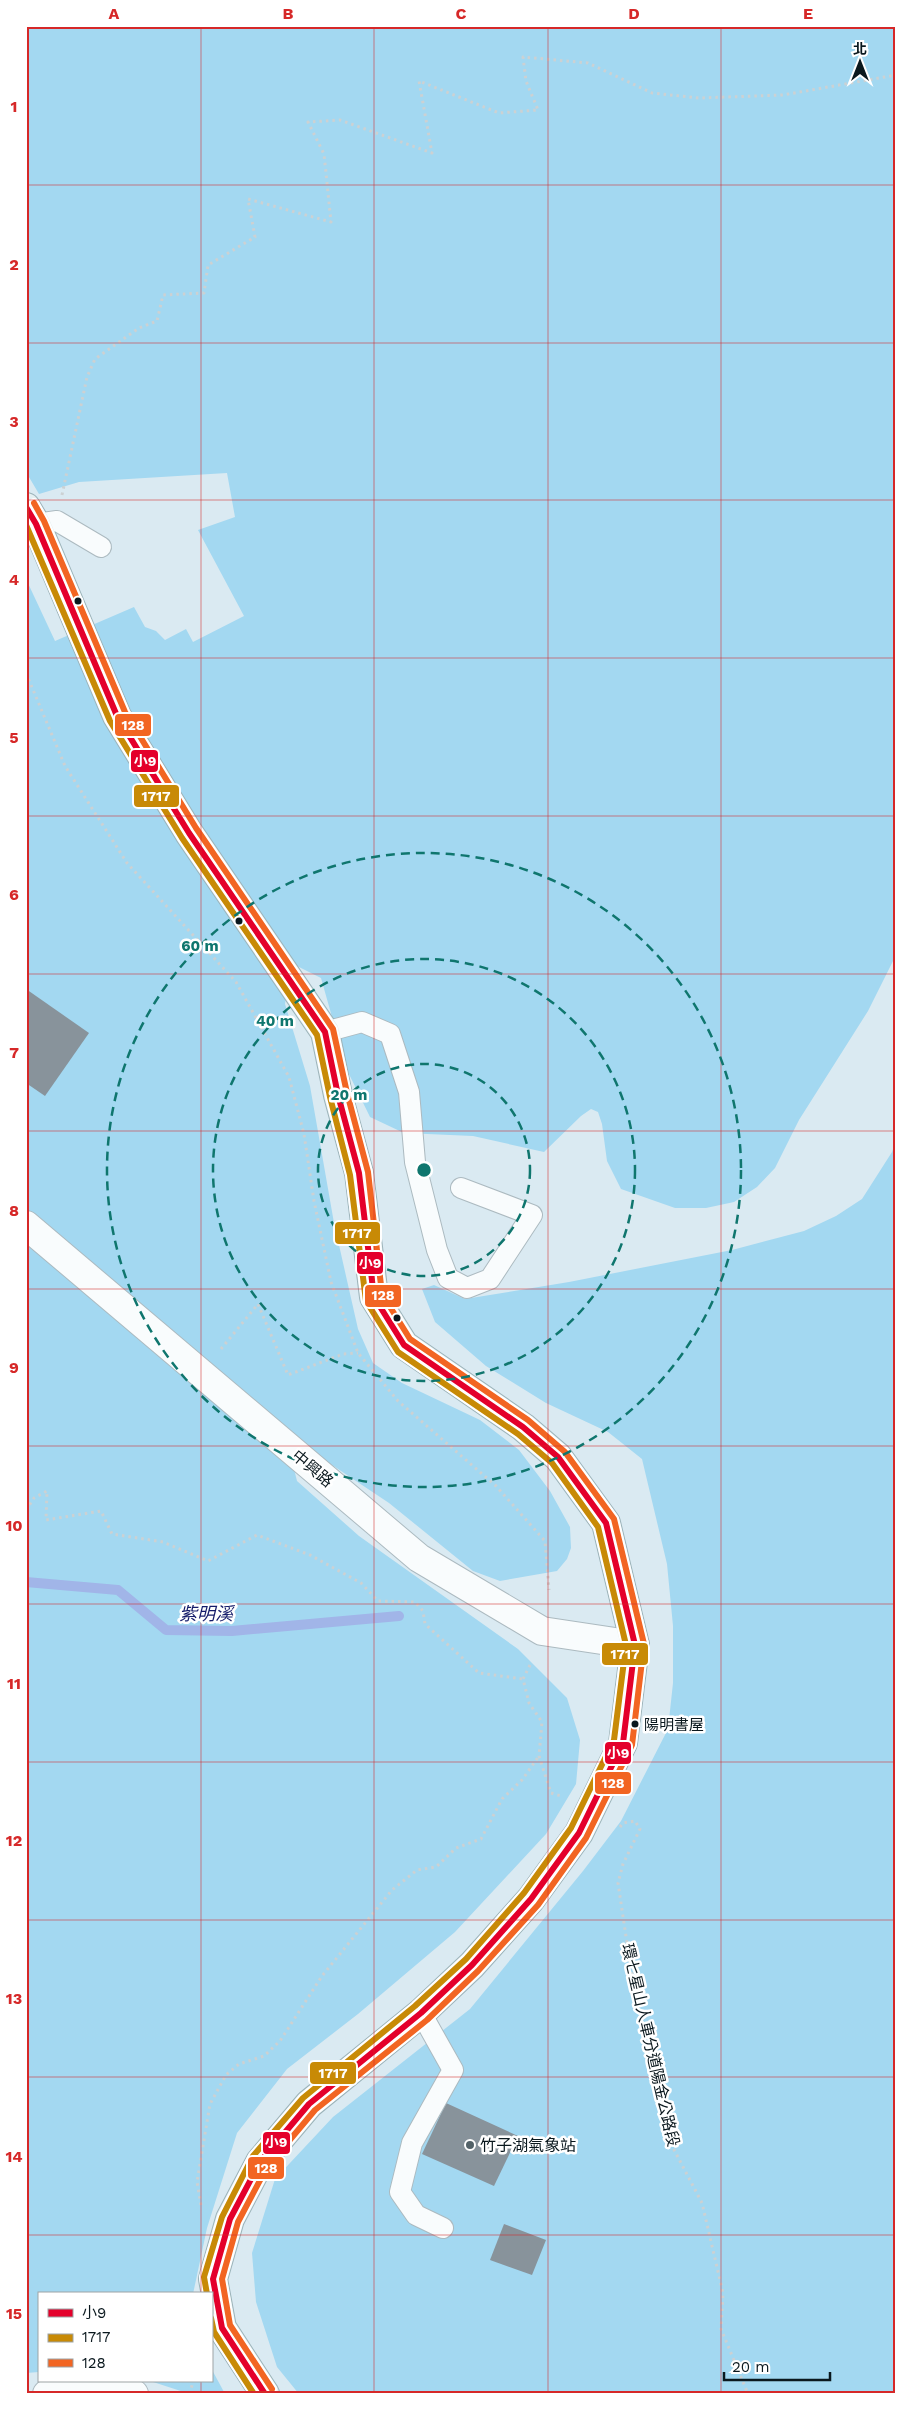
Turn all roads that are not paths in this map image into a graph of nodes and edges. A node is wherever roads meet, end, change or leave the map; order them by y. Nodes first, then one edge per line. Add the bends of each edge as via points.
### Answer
1 (40, 517) edge
2 (101, 546) dead end
3 (325, 1032) junction
4 (461, 1188) dead end
5 (26, 1225) edge
6 (635, 1646) junction
7 (421, 2013) junction
8 (443, 2228) dead end
9 (47, 2394) edge
10 (134, 2394) edge
11 (265, 2394) edge

1 - 2 lane
1 - 3 main road via 117,716 189,833
3 - 4 lane via 362,1022 390,1034 409,1092 415,1162 436,1250 448,1278 468,1288 490,1279 532,1215
3 - 6 main road via 359,1173 374,1297 404,1344 523,1427 558,1457 606,1522
5 - 6 street, 中興路 via 419,1558 542,1631
6 - 7 main road via 623,1743 579,1833 531,1899 472,1964
7 - 8 lane via 452,2070 412,2143 400,2192 416,2215
7 - 11 main road via 309,2104 260,2162 230,2219 213,2279 222,2328
9 - 10 street via 94,2382

